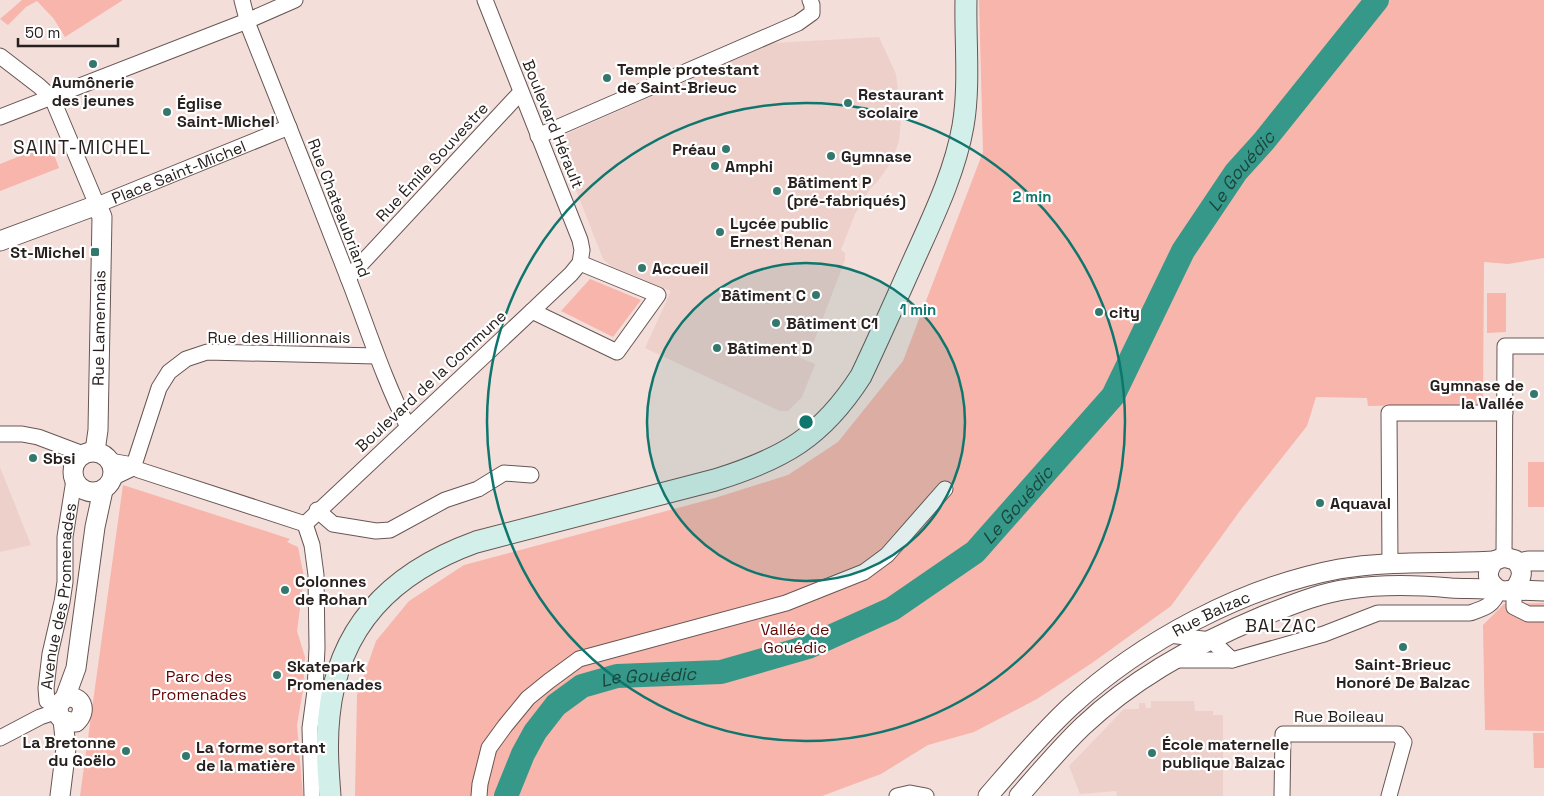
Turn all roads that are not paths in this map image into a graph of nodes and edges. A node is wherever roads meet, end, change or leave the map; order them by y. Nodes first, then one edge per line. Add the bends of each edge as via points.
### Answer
1 (242, 0) edge
2 (295, 0) edge
3 (485, 0) edge
4 (966, 0) edge
5 (810, 5) edge
6 (247, 21) junction
7 (0, 56) edge
8 (521, 92) junction
9 (52, 98) junction
10 (0, 117) edge
11 (289, 127) junction
12 (538, 136) junction
13 (97, 204) junction
14 (0, 241) edge
15 (580, 263) junction
16 (348, 278) junction
17 (532, 311) junction
18 (1544, 346) edge
19 (376, 356) junction
20 (1505, 413) junction
21 (408, 427) junction
22 (0, 434) edge
23 (133, 468) junction
24 (93, 472) junction
25 (531, 475) dead end
26 (945, 488) dead end
27 (318, 510) junction
28 (305, 524) junction
29 (1505, 560) junction
30 (1544, 561) edge
31 (1390, 563) junction
32 (395, 587) junction
33 (1440, 587) junction
34 (1507, 590) junction
35 (1544, 591) edge
36 (1436, 612) junction
37 (1544, 614) edge
38 (1169, 635) junction
39 (1211, 640) junction
40 (1174, 660) junction
41 (1232, 660) junction
42 (66, 709) junction
43 (0, 738) edge
44 (60, 796) edge
45 (312, 796) edge
46 (330, 796) edge
47 (339, 796) edge
48 (480, 796) edge
49 (897, 796) edge
50 (926, 796) edge
51 (988, 796) edge
52 (1019, 796) edge
53 (1282, 796) edge
54 (1389, 796) edge

1 - 6 street, Rue Chateaubriand
2 - 6 street
3 - 8 street, Boulevard Hérault
4 - 32 main road via 966,104 949,179 861,376 830,418 794,447 747,470 476,542 432,560
5 - 12 street via 798,23
6 - 9 street
6 - 11 street, Rue Chateaubriand
7 - 9 street
8 - 12 street, Boulevard Hérault
8 - 16 street, Rue Émile Souvestre
9 - 10 street
9 - 13 street, Place Saint-Michel
11 - 13 street, Place Saint-Michel
11 - 16 street, Rue Chateaubriand
12 - 15 street, Boulevard Hérault via 580,240
13 - 14 street, Place Saint-Michel
13 - 24 street, Rue Lamennais via 102,217 98,430
15 - 17 street, Boulevard de la Commune
15 - 17 street via 658,295 617,352
16 - 19 street, Rue Chateaubriand
17 - 21 street, Boulevard de la Commune
18 - 20 street via 1505,346
19 - 21 street, Rue Chateaubriand
19 - 23 street, Rue des Hillionnais via 207,352 186,359 169,372 159,388
20 - 29 street
20 - 31 street via 1388,413
21 - 27 street, Boulevard de la Commune
22 - 24 street via 22,434 50,441
23 - 24 street
23 - 28 street
24 - 42 street, Avenue des Promenades via 95,527 76,668
24 - 42 street, Avenue des Promenades via 65,537 65,582 52,640 46,688 48,701
25 - 27 street via 504,472 478,489 445,500 390,530 334,524
26 - 48 street via 887,555 864,572 786,603 579,659 528,698 489,748
27 - 28 street, Boulevard de la Commune
28 - 45 street via 316,575 317,648 310,728
29 - 30 street, Rue Balzac
29 - 31 street, Rue Balzac
29 - 34 street via 1522,575 1519,584
29 - 34 street via 1490,566 1488,575 1492,585
31 - 38 street, Rue Balzac via 1338,569 1278,585 1218,609
32 - 46 main road via 379,600 354,634 337,676 327,748
32 - 47 main road via 360,637 343,678 336,717
33 - 34 street, Rue Balzac
33 - 36 street
33 - 39 street, Rue Balzac via 1387,586 1330,593 1243,624
34 - 35 street, Rue Balzac
34 - 36 street via 1484,608 1470,613
34 - 37 street via 1514,607 1528,614
36 - 41 street via 1378,613 1324,634
38 - 39 street
38 - 51 street, Rue Balzac via 1102,680 1070,707
39 - 40 street, Rue Balzac
39 - 41 street
40 - 41 street
40 - 52 street, Rue Balzac via 1123,692 1084,726
42 - 43 street via 40,717
42 - 44 street, Avenue des Promenades via 66,748
49 - 50 street via 910,793
53 - 54 street, Rue Boileau via 1283,734 1398,734 1404,742

